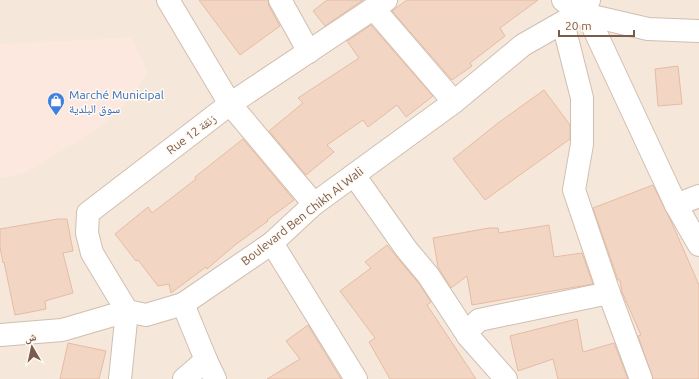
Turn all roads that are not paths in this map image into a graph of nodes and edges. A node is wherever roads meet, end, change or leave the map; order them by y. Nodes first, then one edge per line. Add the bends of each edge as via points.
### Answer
1 (168, 0) edge
2 (280, 0) edge
3 (380, 5) edge
4 (576, 10) edge
5 (699, 31) edge
6 (310, 52) junction
7 (454, 102) junction
8 (230, 104) junction
9 (354, 175) junction
10 (699, 196) edge
11 (314, 204) junction
12 (676, 205) junction
13 (272, 242) junction
14 (699, 245) edge
15 (609, 293) junction
16 (183, 304) junction
17 (127, 311) junction
18 (0, 335) edge
19 (468, 336) junction
20 (211, 370) edge
21 (120, 379) edge
22 (184, 379) edge
23 (356, 379) edge
24 (506, 379) edge
25 (641, 379) edge

1 - 8 street
2 - 6 street
3 - 6 street, Rue 12 زنقة
3 - 7 street
4 - 5 street via 648,29
4 - 7 street, Boulevard Ben Chikh Al Wali via 523,45
4 - 12 street
4 - 15 street via 582,98 582,144 574,190
6 - 8 street, Rue 12 زنقة
7 - 9 street, Boulevard Ben Chikh Al Wali
8 - 11 street
8 - 17 street, Rue 12 زنقة via 88,213 87,233 92,253
9 - 11 street, Boulevard Ben Chikh Al Wali
9 - 19 street via 407,250 428,275
10 - 12 street
11 - 13 street, Boulevard Ben Chikh Al Wali
12 - 14 street
13 - 16 street, Boulevard Ben Chikh Al Wali
13 - 23 street
15 - 19 street via 479,320 471,328
15 - 25 street
16 - 17 street, Boulevard Ben Chikh Al Wali via 146,315
16 - 20 street
17 - 18 street, Boulevard Ben Chikh Al Wali via 62,330
17 - 21 street
19 - 24 street
20 - 22 street

